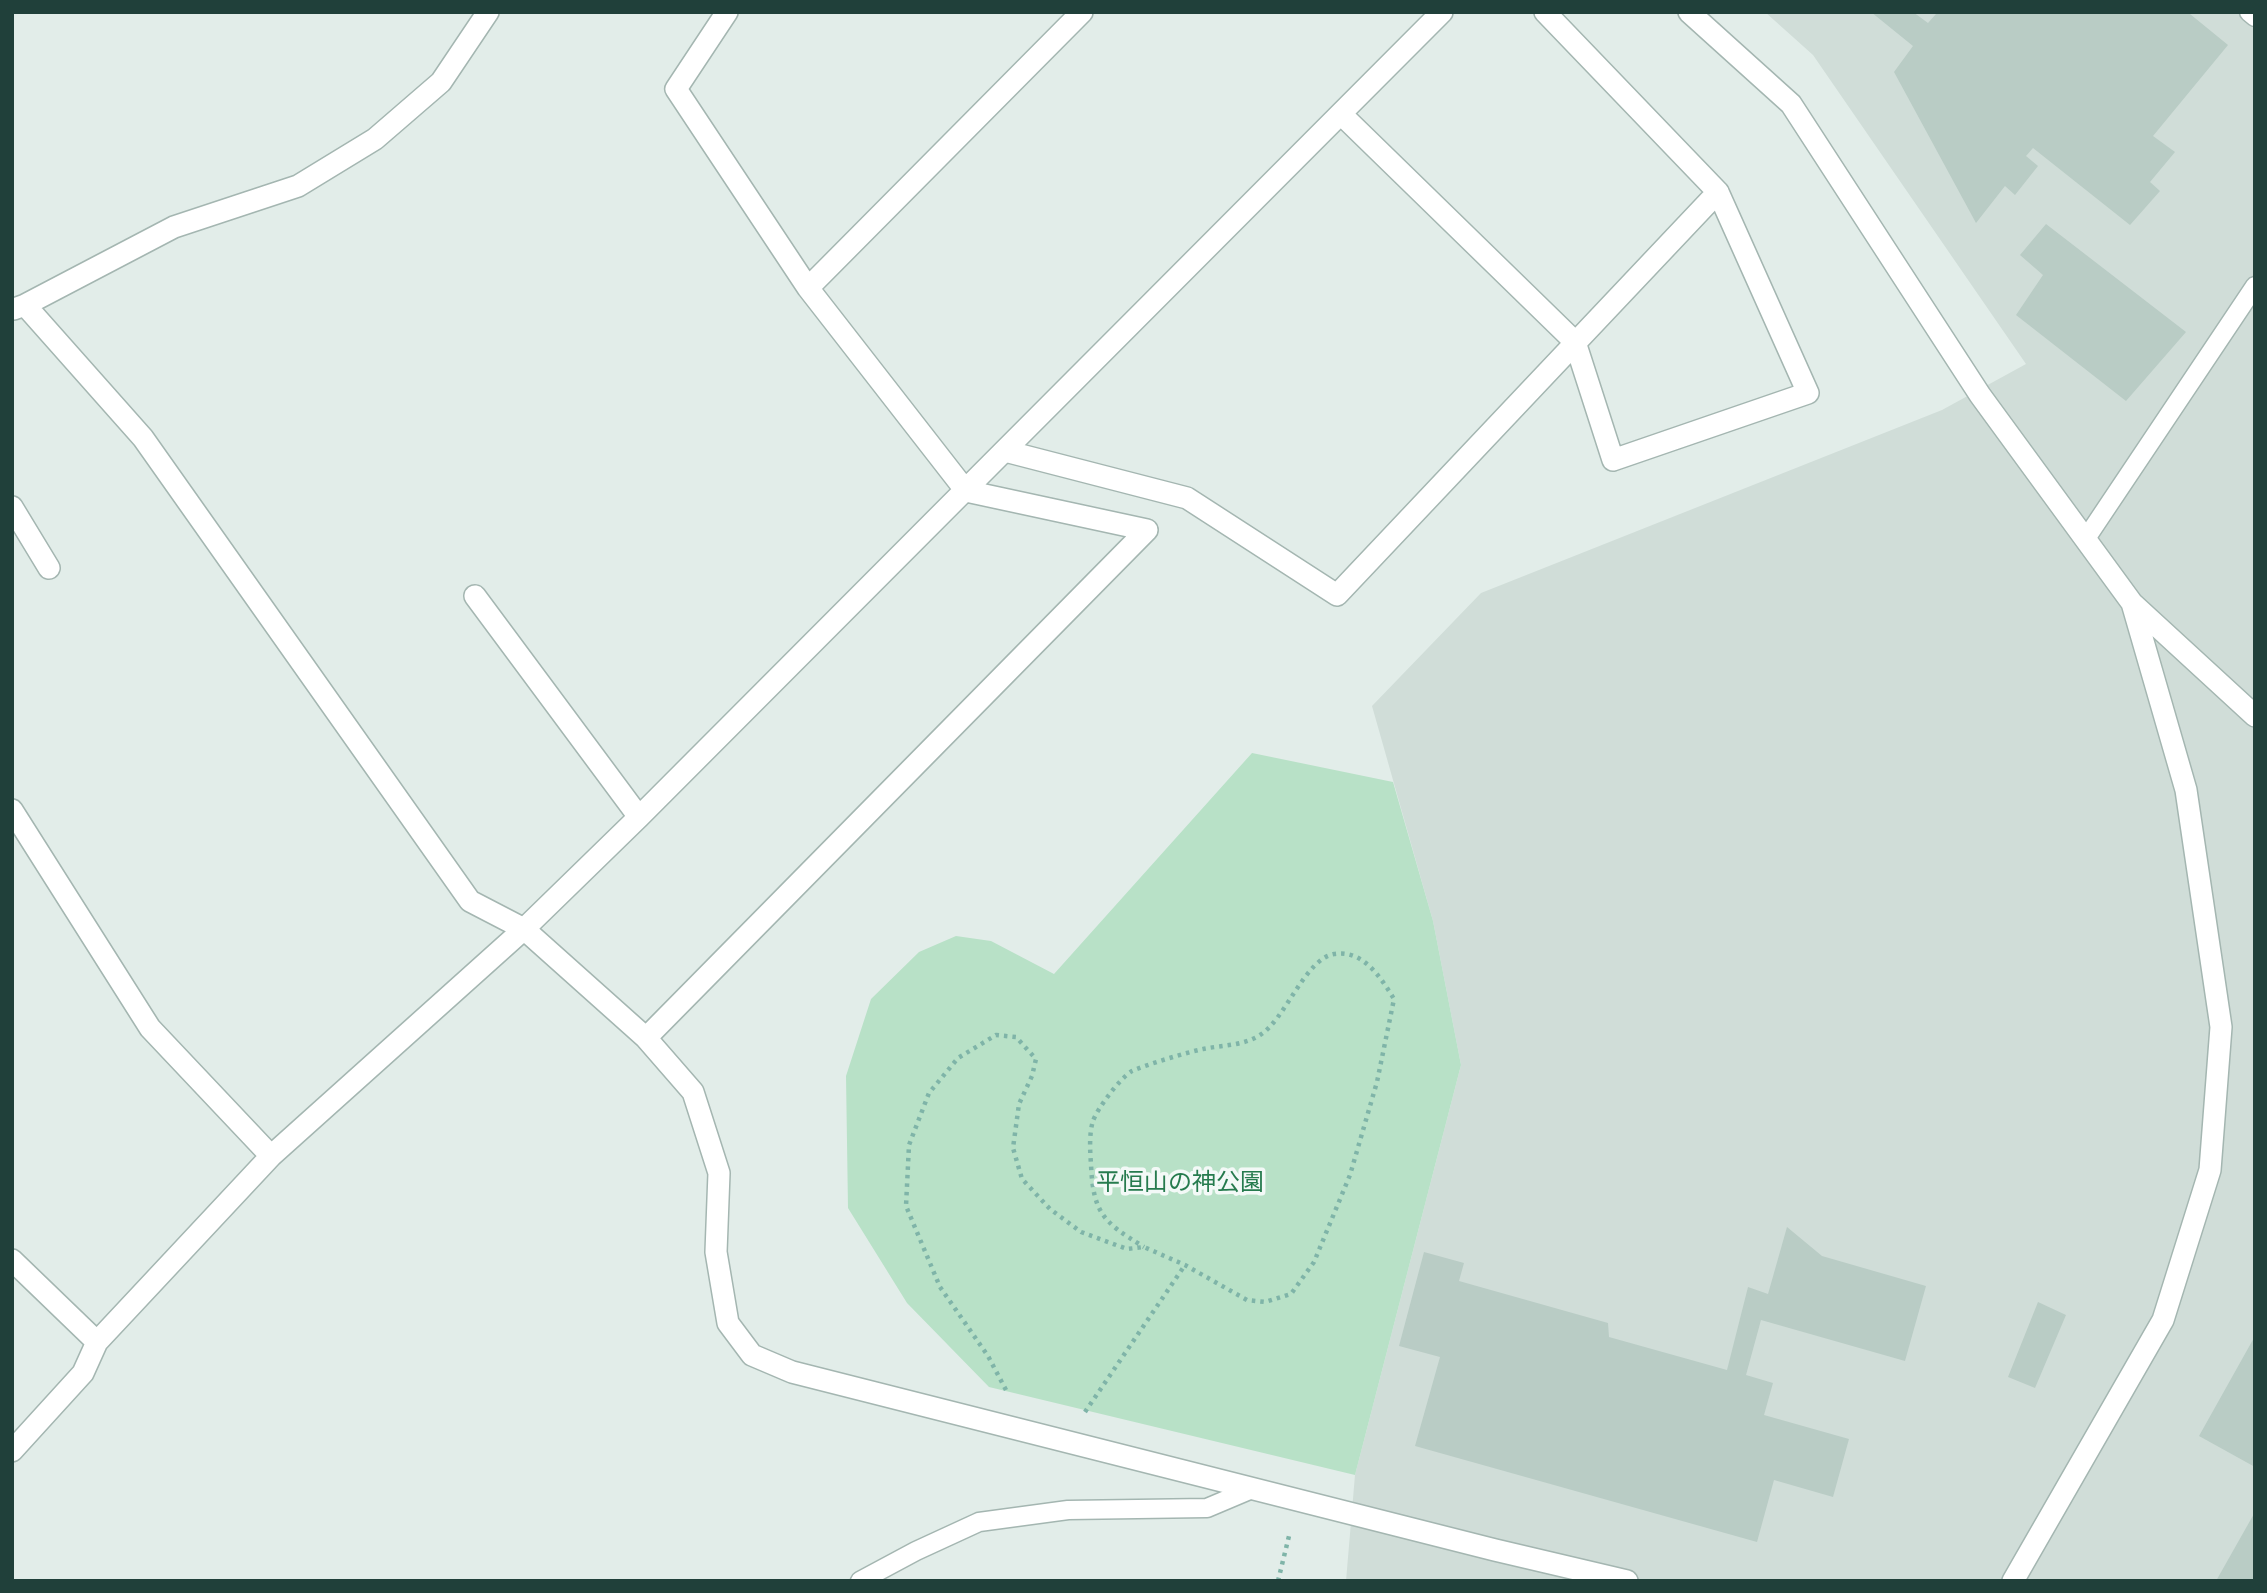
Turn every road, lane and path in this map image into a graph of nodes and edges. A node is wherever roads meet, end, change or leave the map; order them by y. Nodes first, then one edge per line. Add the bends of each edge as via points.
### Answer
1 (488, 12) edge
2 (727, 12) edge
3 (1082, 12) edge
4 (1442, 12) edge
5 (1545, 12) edge
6 (1689, 12) edge
7 (2249, 12) edge
8 (2255, 17) edge
9 (1342, 115) junction
10 (1718, 192) junction
11 (2255, 286) edge
12 (808, 288) junction
13 (18, 307) edge
14 (1575, 342) junction
15 (1005, 451) junction
16 (966, 491) junction
17 (12, 507) edge
18 (2085, 540) junction
19 (49, 568) dead end
20 (474, 596) dead end
21 (2132, 603) junction
22 (2255, 716) edge
23 (12, 810) edge
24 (639, 817) junction
25 (524, 929) junction
26 (646, 1038) junction
27 (271, 1156) junction
28 (1144, 1247) junction
29 (12, 1260) edge
30 (1185, 1265) junction
31 (97, 1342) junction
32 (1027, 1432) junction
33 (1065, 1442) junction
34 (12, 1451) edge
35 (1252, 1489) junction
36 (1298, 1500) junction
37 (860, 1581) edge
38 (1278, 1581) edge
39 (1627, 1581) edge
40 (2013, 1581) edge

1 - 13 street via 441,82 375,139 298,186 174,227
2 - 12 street via 676,89
3 - 12 street
4 - 9 street
5 - 10 street
6 - 18 street via 1791,104 1980,395
7 - 8 lane
9 - 14 street
9 - 15 street
10 - 14 street
10 - 14 street via 1808,393 1613,460
11 - 18 lane
12 - 16 street
13 - 25 street via 143,438 470,901
14 - 15 street via 1337,595 1187,498
15 - 16 street
16 - 24 street
16 - 26 street via 1147,530
17 - 19 street
18 - 21 street
20 - 24 street
21 - 22 street
21 - 40 street via 2186,790 2221,1027 2210,1170 2163,1320
23 - 27 street via 150,1028
24 - 25 street
25 - 26 street
25 - 27 street
26 - 32 street via 693,1092 719,1173 716,1252 728,1323 752,1355 792,1372
27 - 31 street
28 - 30 path
28 - 30 path via 1116,1230 1100,1212 1092,1191 1093,1121 1107,1097 1130,1072 1199,1049 1262,1035 1308,972 1331,954 1347,953 1367,963 1394,999 1377,1082 1350,1175 1314,1262 1291,1294 1265,1302 1247,1300
28 - 32 path via 1127,1249 1081,1232 1050,1209 1022,1179 1013,1148 1020,1104 1036,1059 1028,1048 1016,1037 996,1035 958,1058 929,1093 909,1145 906,1206 940,1287 988,1356
29 - 31 street
30 - 33 path
31 - 34 street via 83,1373
32 - 33 street
33 - 35 street
35 - 36 street
35 - 37 lane via 1206,1508 1068,1510 979,1522
36 - 38 path
36 - 39 street

